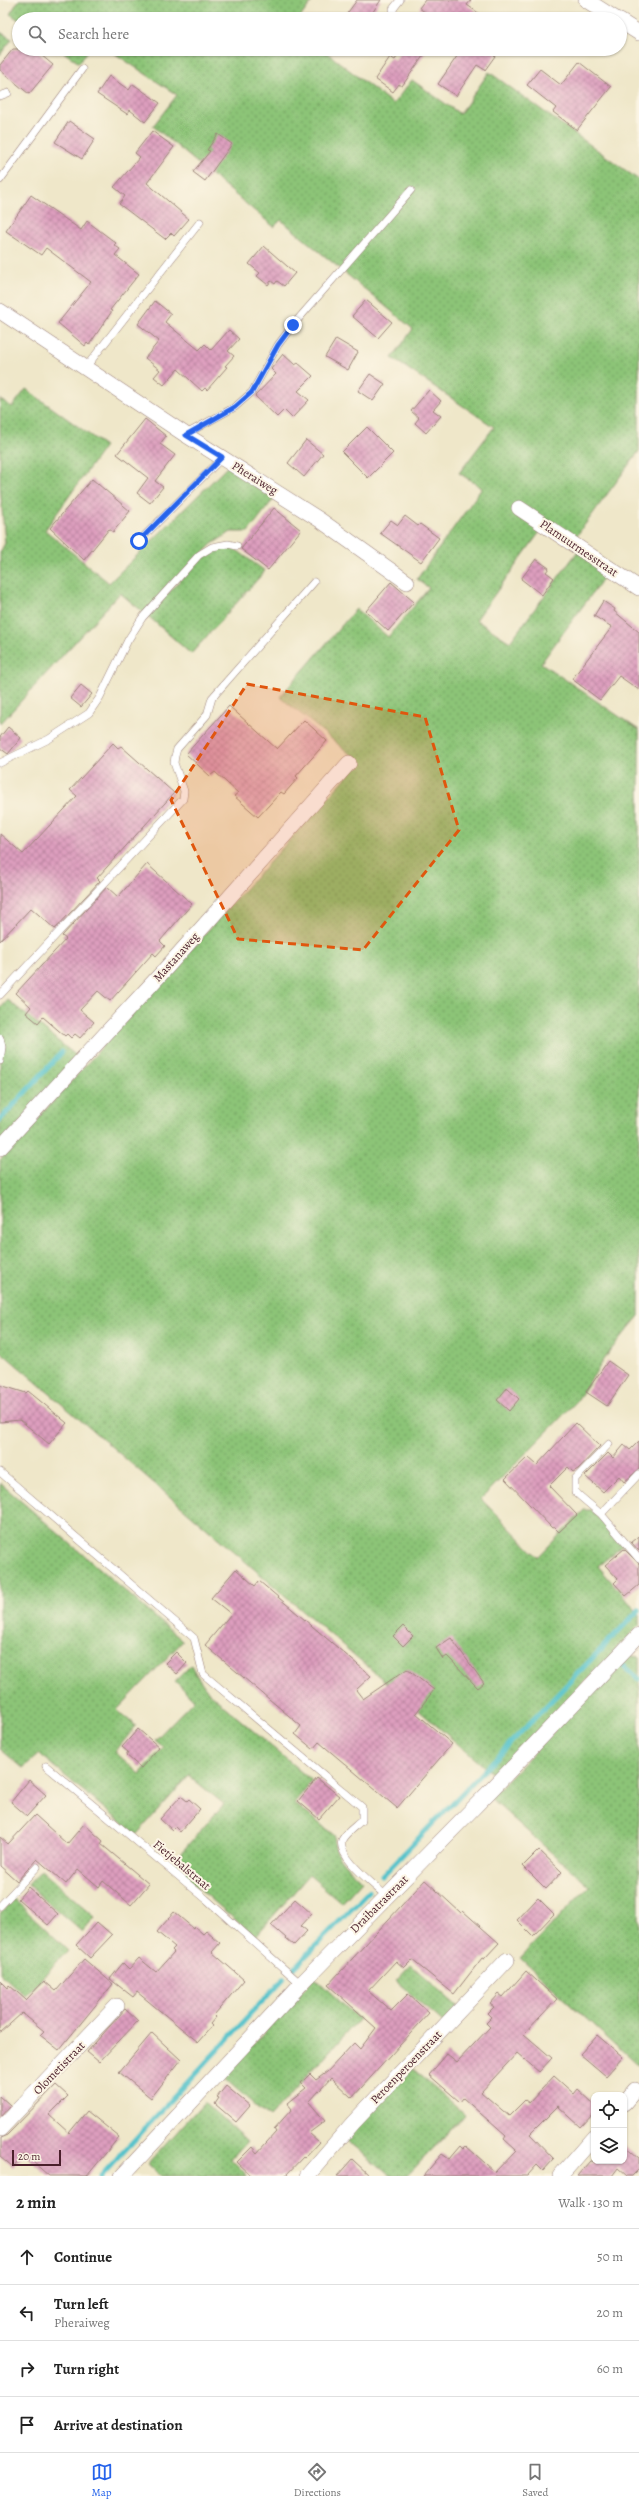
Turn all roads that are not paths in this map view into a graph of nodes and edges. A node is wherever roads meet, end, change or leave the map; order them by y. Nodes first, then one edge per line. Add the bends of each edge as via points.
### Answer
1 (400, 0) edge
2 (586, 0) edge
3 (393, 12) edge
4 (605, 12) edge
5 (627, 25) edge
6 (639, 33) edge
7 (82, 69) dead end
8 (8, 93) dead end
9 (0, 96) edge
10 (0, 180) edge
11 (411, 190) dead end
12 (200, 222) dead end
13 (0, 311) edge
14 (86, 367) junction
15 (186, 435) junction
16 (222, 457) junction
17 (519, 508) dead end
18 (139, 541) dead end
19 (237, 546) dead end
20 (636, 581) edge
21 (314, 582) dead end
22 (407, 582) dead end
23 (0, 763) edge
24 (349, 763) dead end
25 (0, 996) edge
26 (0, 1038) edge
27 (0, 1061) edge
28 (0, 1148) edge
29 (609, 1444) dead end
30 (0, 1472) edge
31 (639, 1474) edge
32 (601, 1514) junction
33 (639, 1559) edge
34 (637, 1642) edge
35 (46, 1766) dead end
36 (37, 1867) dead end
37 (387, 1897) junction
38 (0, 1906) edge
39 (507, 1960) dead end
40 (301, 1984) junction
41 (117, 2006) dead end
42 (635, 2090) dead end
43 (627, 2099) edge
44 (0, 2129) edge
45 (591, 2140) edge
46 (122, 2176) edge
47 (307, 2176) edge
48 (560, 2176) edge

1 - 3 lane
2 - 4 street
5 - 6 street
7 - 10 lane
8 - 9 lane
11 - 15 lane via 293,325 278,345 252,392 235,407
12 - 14 lane
13 - 14 street, Pheraiweg
14 - 15 street, Pheraiweg
15 - 16 street, Pheraiweg
16 - 18 lane
16 - 22 street, Pheraiweg via 320,520
17 - 20 street, Plamuurmesstraat
19 - 23 lane via 228,544 212,547 199,555 142,618 89,713 49,739
21 - 25 lane via 212,698 207,715 177,749 174,763 184,791 183,799
24 - 28 street, Mastanaweg via 160,975
26 - 27 lane
29 - 32 lane via 576,1479 574,1486 575,1492
30 - 37 lane via 194,1638 203,1674 362,1807 362,1820 347,1833 341,1847 351,1863
31 - 32 lane
32 - 33 lane
34 - 37 street, Draibatrastraat
35 - 40 lane, Fietjebalstraat via 206,1899
36 - 38 lane
37 - 40 street, Draibatrastraat
39 - 47 street, Peroenperoenstraat via 353,2123
40 - 46 street, Draibatrastraat
41 - 44 street, Olometistraat
42 - 43 street
45 - 48 street

